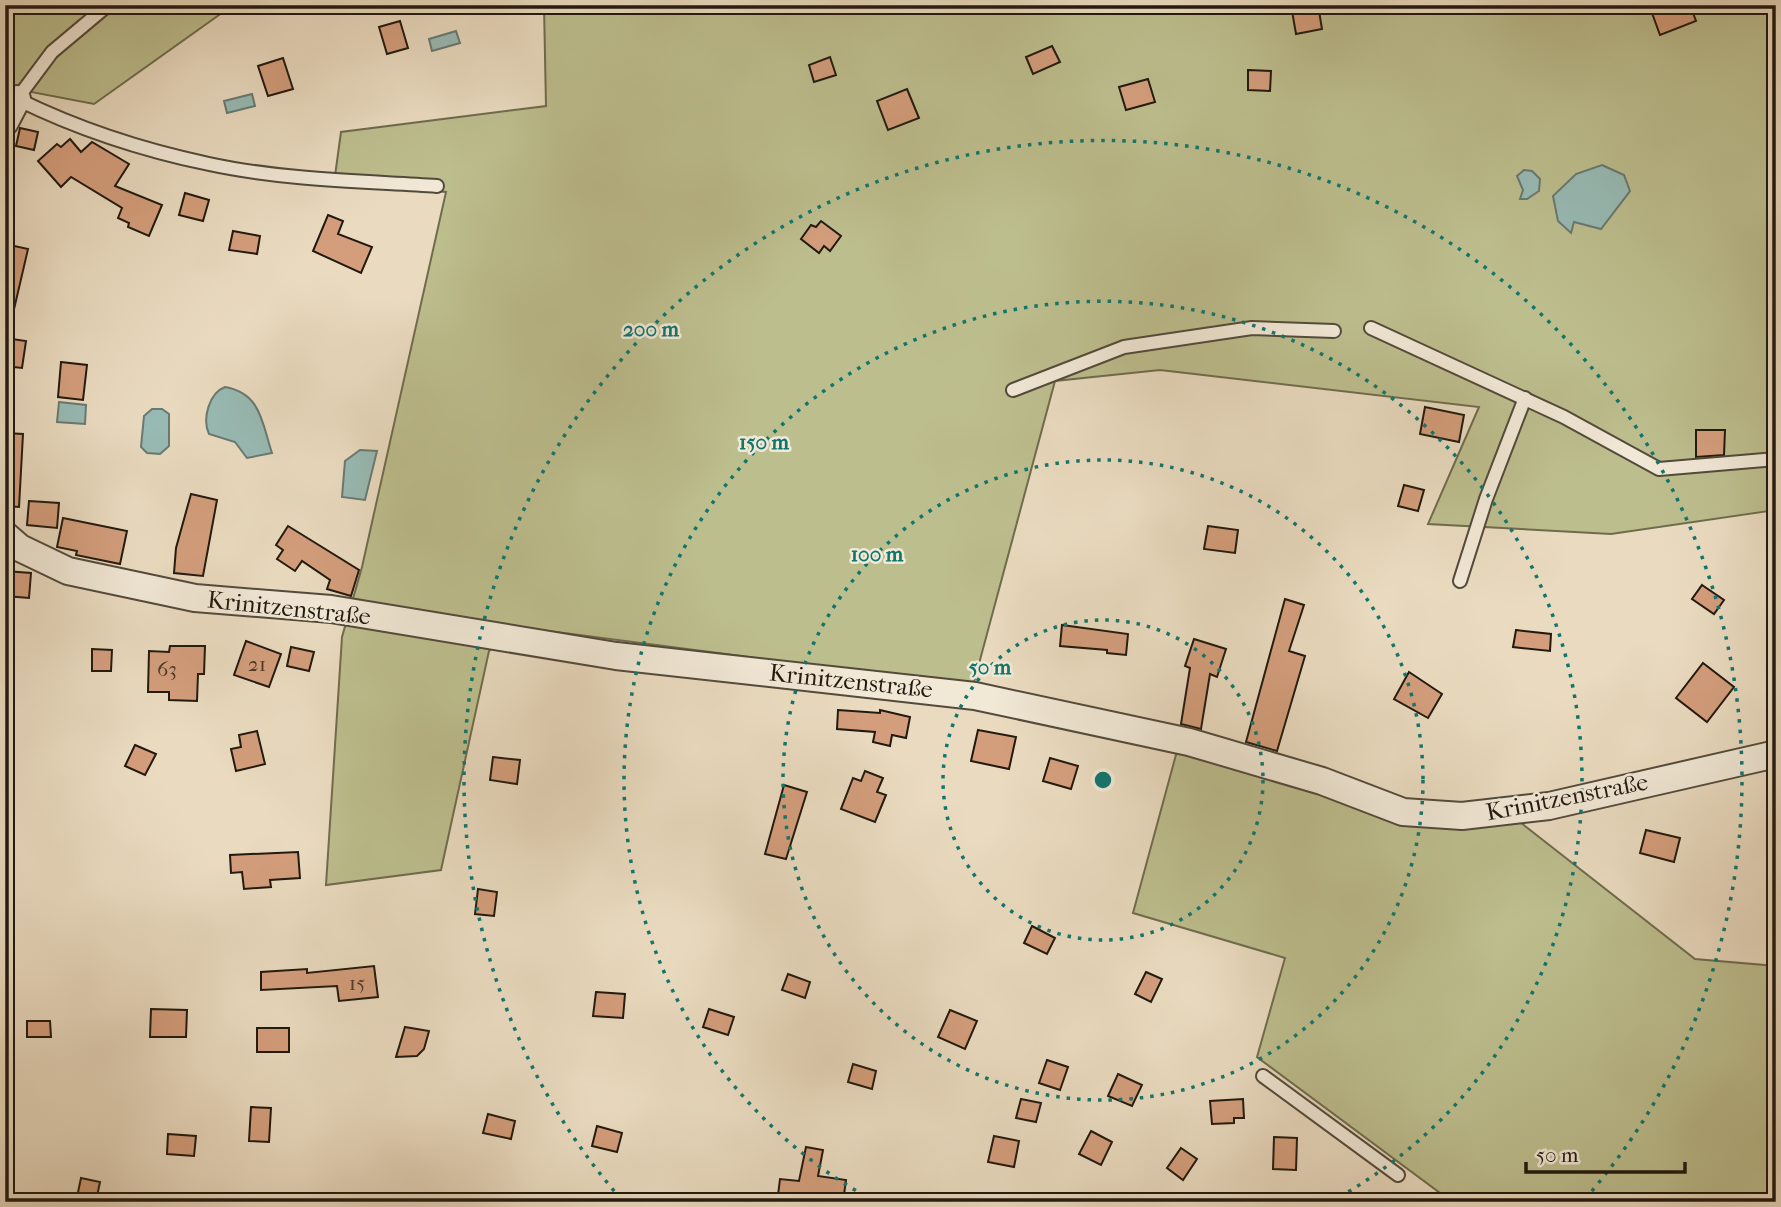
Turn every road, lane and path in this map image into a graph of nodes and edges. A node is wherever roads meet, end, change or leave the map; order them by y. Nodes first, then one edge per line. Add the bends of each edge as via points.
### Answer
1 (108, 5) edge
2 (11, 111) edge
3 (438, 186) dead end
4 (1371, 328) dead end
5 (1334, 331) dead end
6 (1013, 390) dead end
7 (1525, 398) junction
8 (1776, 459) edge
9 (5, 535) edge
10 (1460, 582) dead end
11 (1776, 754) edge
12 (1262, 1076) dead end
13 (1398, 1175) dead end

1 - 2 lane via 52,52
2 - 3 lane via 210,165 290,176
4 - 7 lane
5 - 6 lane via 1252,328 1124,347
7 - 8 lane via 1659,469
7 - 10 lane
9 - 11 street, Krinitzenstraße via 32,555 68,571 195,598 331,610 616,656 975,696 1189,742 1322,781 1404,812 1462,816 1549,806
12 - 13 lane

